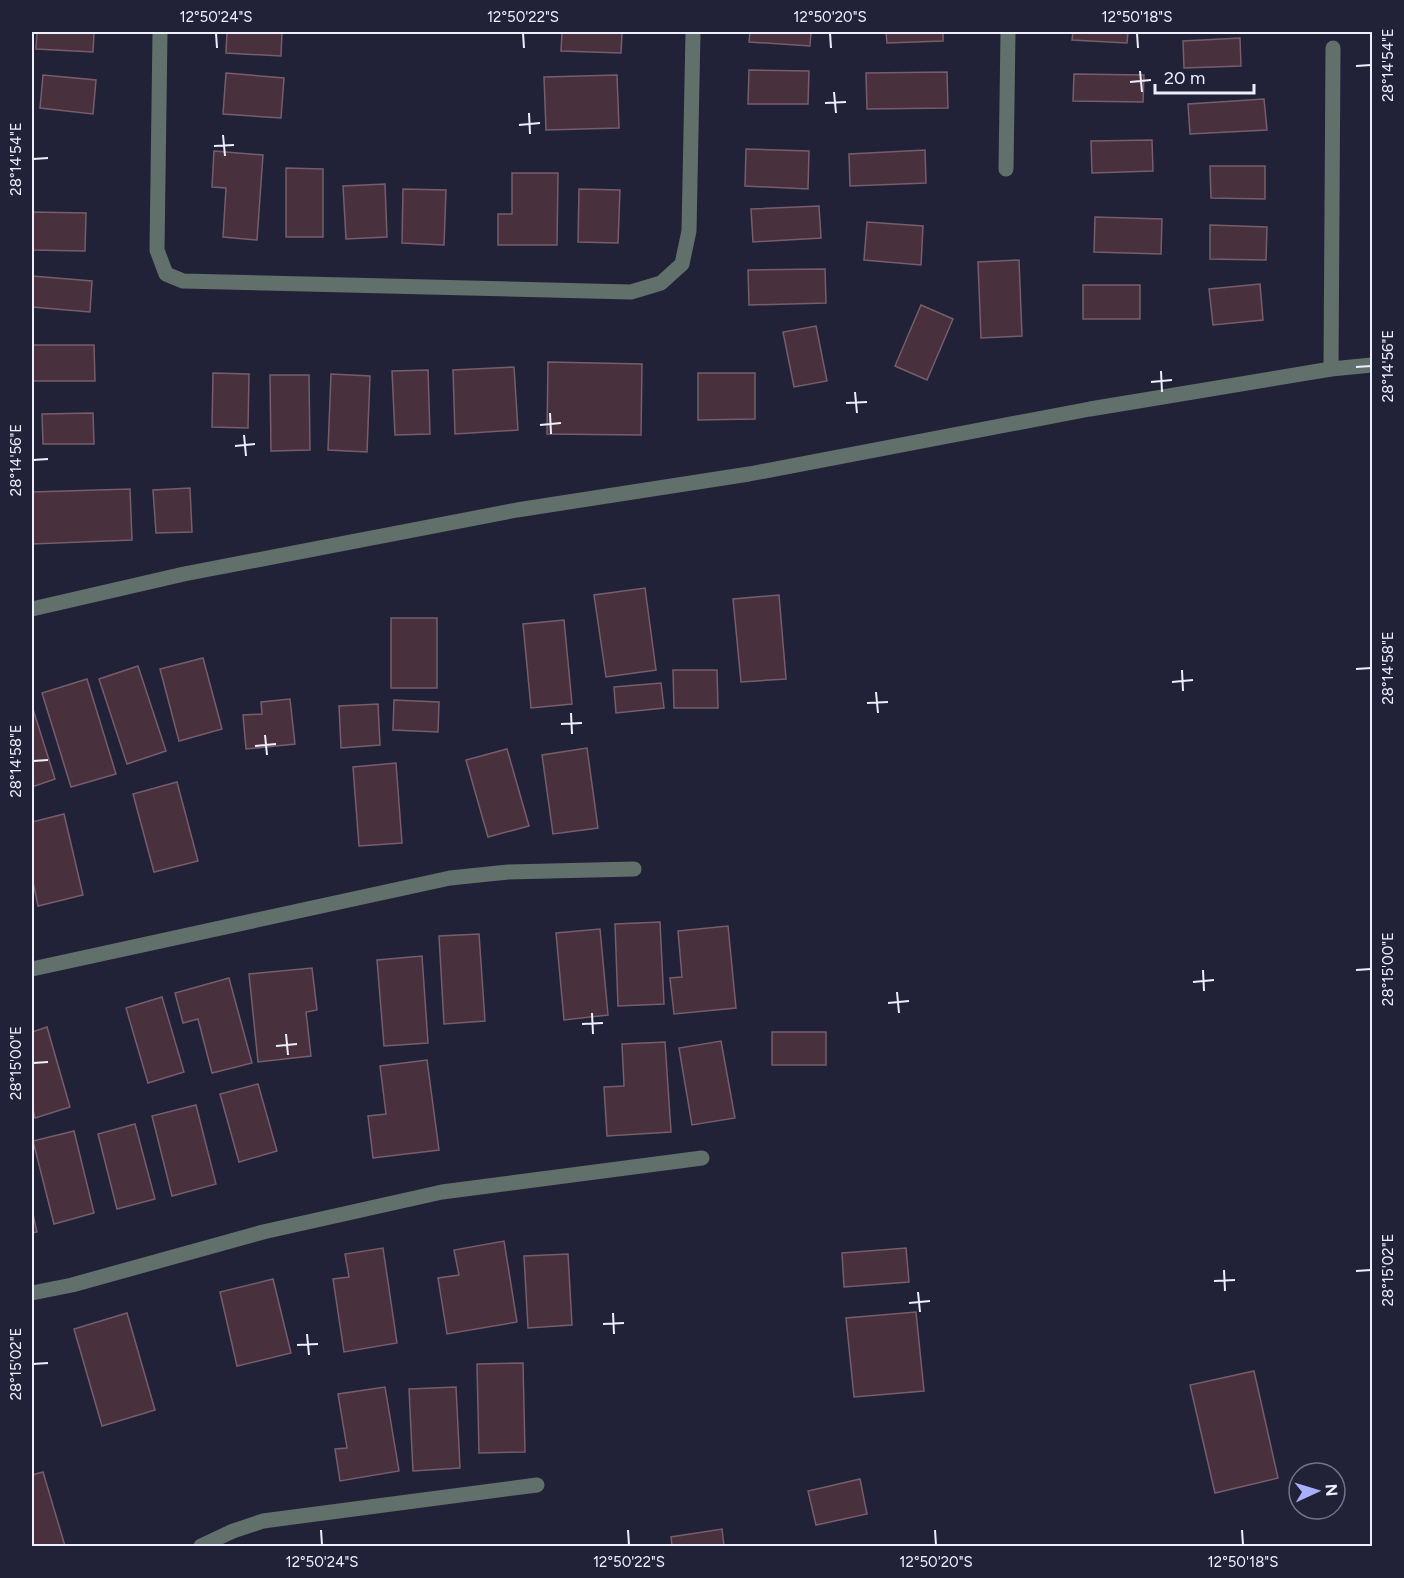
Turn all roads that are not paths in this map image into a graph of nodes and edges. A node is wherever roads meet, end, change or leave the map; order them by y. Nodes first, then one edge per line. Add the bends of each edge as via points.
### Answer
1 (160, 32) edge
2 (693, 32) edge
3 (1008, 32) edge
4 (1333, 48) dead end
5 (1006, 169) dead end
6 (1331, 369) junction
7 (1371, 370) edge
8 (32, 609) edge
9 (634, 869) dead end
10 (32, 969) edge
11 (702, 1158) dead end
12 (32, 1293) edge
13 (537, 1485) dead end
14 (201, 1546) edge

1 - 2 street via 157,250 166,274 183,281 631,292 662,283 682,264 689,231
3 - 5 street
4 - 6 street
6 - 7 street
6 - 8 street via 749,474 516,510 184,574
9 - 10 street via 508,872 450,878
11 - 12 street via 442,1192 263,1232
13 - 14 street via 263,1521

